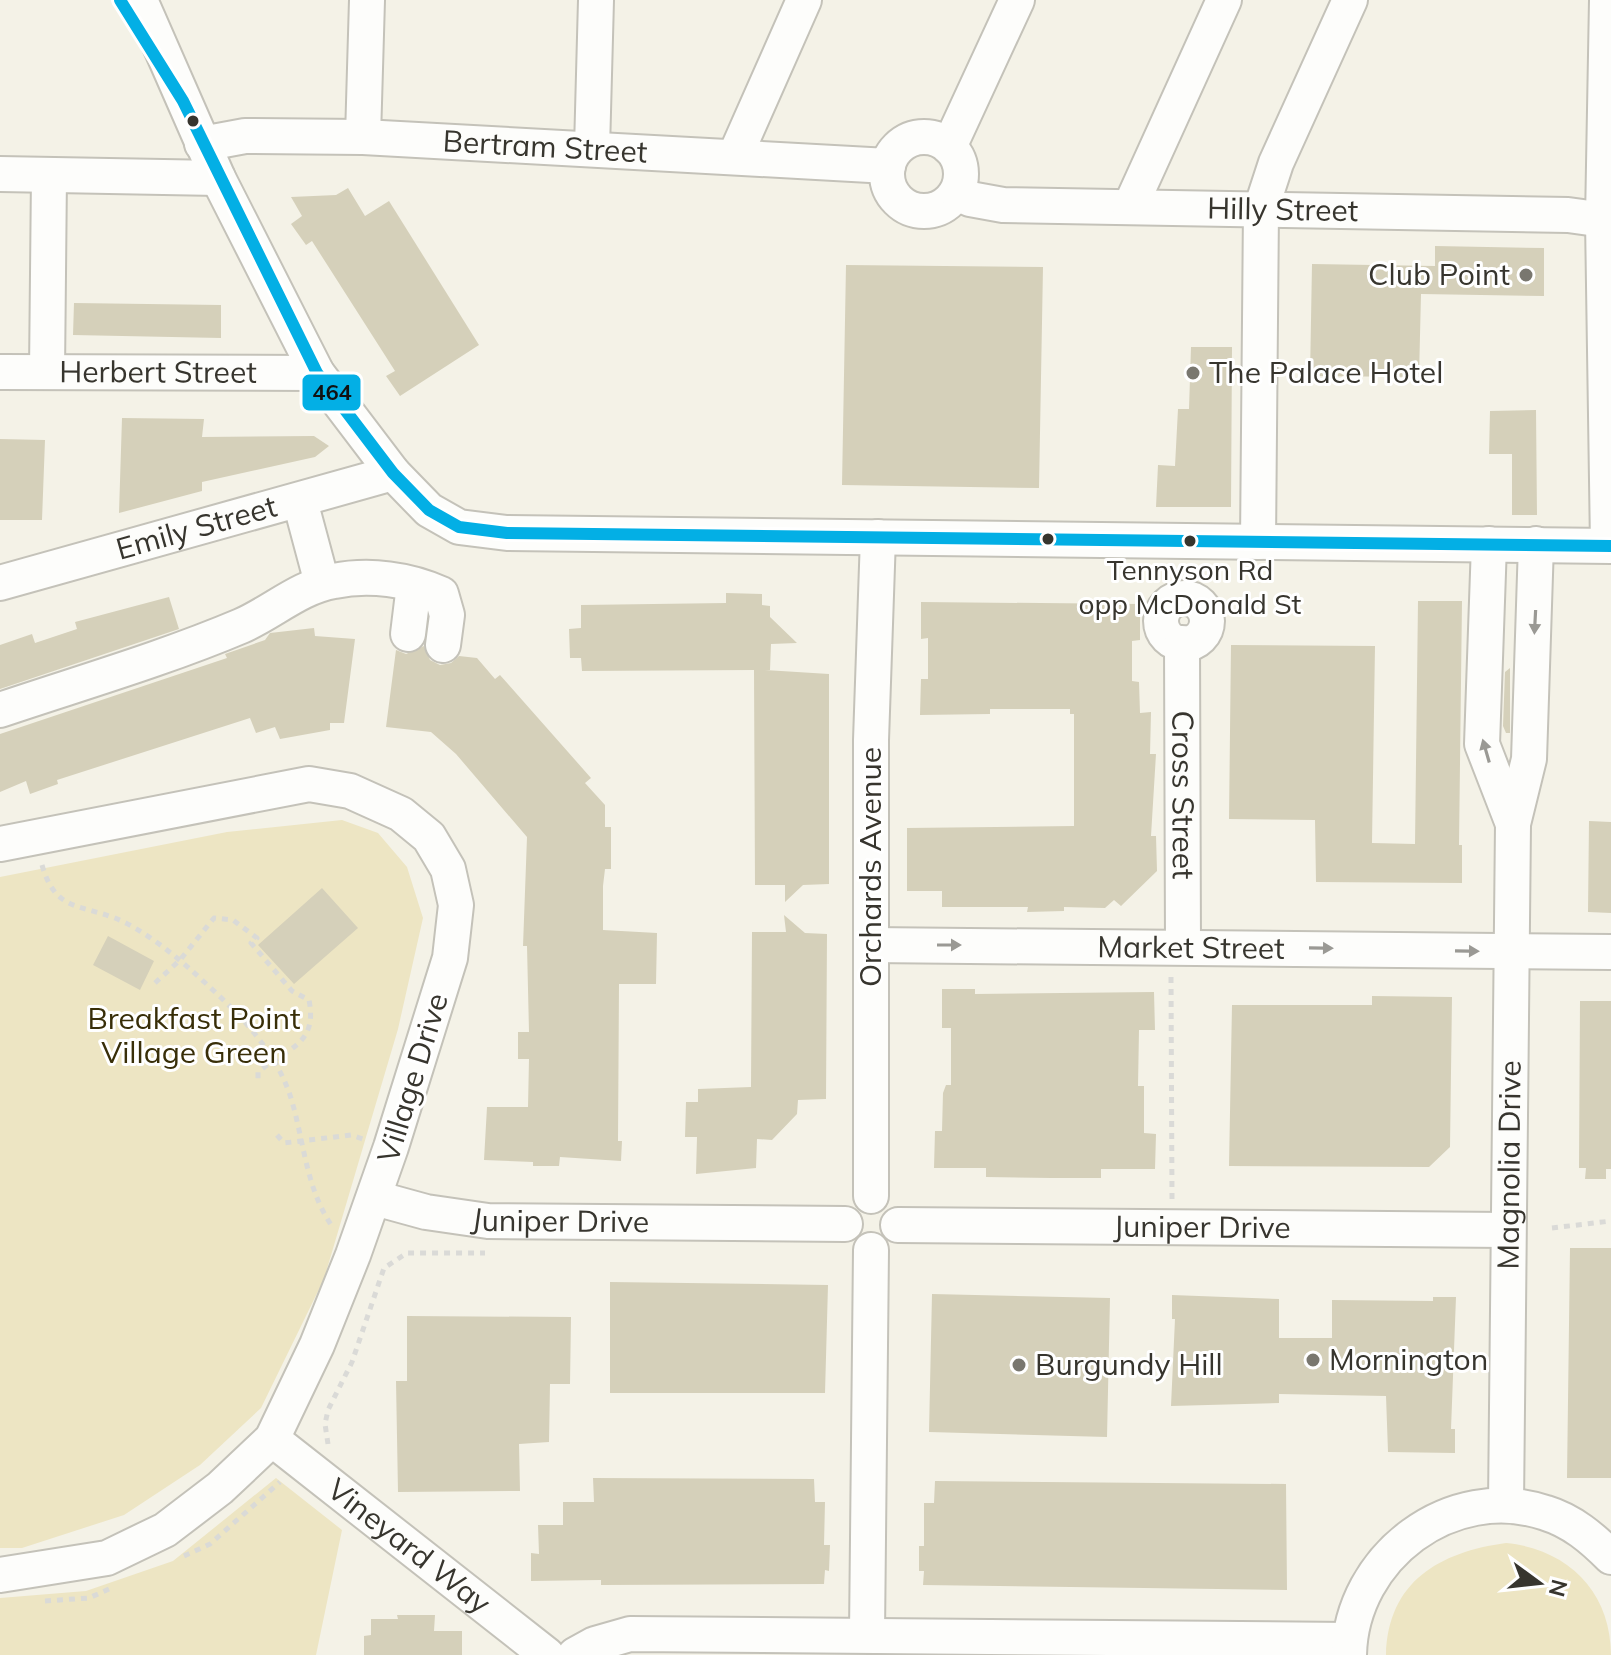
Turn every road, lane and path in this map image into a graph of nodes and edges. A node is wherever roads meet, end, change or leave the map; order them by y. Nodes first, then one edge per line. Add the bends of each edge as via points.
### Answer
1 (120, 0) edge
2 (140, 0) edge
3 (367, 0) edge
4 (596, 0) edge
5 (804, 0) edge
6 (1017, 0) edge
7 (1224, 0) edge
8 (1350, 0) edge
9 (1607, 0) edge
10 (183, 101) junction
11 (363, 137) junction
12 (202, 144) junction
13 (949, 147) junction
14 (592, 149) junction
15 (735, 156) junction
16 (888, 166) junction
17 (0, 174) edge
18 (49, 175) junction
19 (218, 178) junction
20 (957, 192) junction
21 (1130, 207) junction
22 (1261, 209) junction
23 (1607, 221) edge
24 (0, 372) edge
25 (47, 372) junction
26 (317, 373) junction
27 (393, 473) junction
28 (300, 501) junction
29 (878, 537) junction
30 (1258, 542) junction
31 (1489, 544) junction
32 (1536, 544) junction
33 (1609, 546) edge
34 (0, 583) edge
35 (322, 583) junction
36 (1181, 583) dead end
37 (414, 585) junction
38 (408, 634) dead end
39 (443, 645) dead end
40 (0, 710) edge
41 (1513, 824) junction
42 (36, 837) junction
43 (0, 844) edge
44 (871, 945) junction
45 (1177, 946) junction
46 (1510, 952) junction
47 (1611, 952) edge
48 (180, 960) junction
49 (155, 983) dead end
50 (273, 1059) junction
51 (258, 1082) dead end
52 (277, 1135) dead end
53 (302, 1142) junction
54 (391, 1147) junction
55 (871, 1196) junction
56 (375, 1198) junction
57 (1611, 1221) edge
58 (845, 1224) junction
59 (898, 1225) junction
60 (1172, 1228) junction
61 (1552, 1228) dead end
62 (1507, 1230) junction
63 (871, 1250) junction
64 (499, 1253) dead end
65 (353, 1255) junction
66 (272, 1439) junction
67 (304, 1464) junction
68 (1506, 1505) junction
69 (1611, 1557) edge
70 (169, 1562) dead end
71 (0, 1575) edge
72 (116, 1586) dead end
73 (30, 1601) dead end
74 (867, 1634) junction
75 (1349, 1648) edge
76 (547, 1655) edge
77 (575, 1655) edge

1 - 10 street
2 - 10 street
3 - 11 street
4 - 14 street
5 - 15 street
6 - 13 street
7 - 21 street
8 - 22 street via 1276,163
9 - 23 street
10 - 12 street
11 - 12 street, Bertram Street via 245,136
11 - 14 street, Bertram Street
12 - 19 street
13 - 16 street via 938,140 913,139 893,154
13 - 20 street via 960,163
14 - 15 street, Bertram Street
15 - 16 street, Bertram Street
16 - 20 street via 896,200 917,211 940,208
17 - 18 street
18 - 19 street
18 - 25 street
19 - 26 street
20 - 21 street, Hilly Street via 1003,205
21 - 22 street, Hilly Street
22 - 23 street, Hilly Street via 1568,215
22 - 30 street
23 - 33 street
24 - 25 street, Herbert Street
25 - 26 street, Herbert Street
26 - 27 street
27 - 28 street, Emily Street
27 - 29 street via 443,520 476,532
28 - 34 street, Emily Street
28 - 35 street
29 - 30 street
29 - 44 street, Orchards Avenue
30 - 31 street
31 - 32 street
41 -> 31 street, Magnolia Drive via 1482,744
32 - 33 street
32 -> 41 street, Magnolia Drive via 1529,759
35 - 37 street via 368,577
35 - 40 street via 200,642
36 - 45 street, Cross Street via 1207,620 1197,640 1182,643
37 - 38 street
37 - 39 street via 441,594 446,602
41 - 46 street, Magnolia Drive
42 - 43 street, Village Drive
42 - 48 path via 49,888 79,910 117,919
42 - 54 street, Village Drive via 309,784 374,799 429,837 448,869 456,905 450,958
44 -> 45 street, Market Street
44 - 55 street, Orchards Avenue
45 -> 46 street, Market Street
45 - 60 path
46 - 47 street, Market Street
46 - 62 street, Magnolia Drive
48 - 49 path
48 - 50 path via 235,1011
48 - 50 path via 214,918 233,920 257,938 251,943 292,991 309,1000 312,1016 311,1029 298,1045
50 - 51 path via 258,1072
50 - 53 path via 290,1095
52 - 53 path via 284,1143
53 - 54 path via 351,1135
53 - 65 path via 324,1214
54 - 56 street, Village Drive
55 - 58 street via 855,1202
55 - 59 street via 894,1208
56 - 58 street, Juniper Drive via 488,1221
56 - 65 street, Village Drive
57 - 61 path
58 - 63 street via 850,1239
59 - 60 street, Juniper Drive
59 - 63 street via 886,1246
60 - 62 street, Juniper Drive
62 - 68 street, Magnolia Drive
63 - 74 street
64 - 67 path via 407,1253 384,1268 352,1362 328,1410 328,1445
65 - 66 street, Village Drive
66 - 67 street, Vineyard Way
66 - 71 street, Village Drive via 165,1530 107,1558
67 - 70 path via 210,1544
67 - 76 street, Vineyard Way
68 - 69 street via 1568,1522
68 - 75 street via 1451,1514 1401,1543 1366,1586
72 - 73 path via 89,1598
74 - 75 street
74 - 77 street via 630,1634

